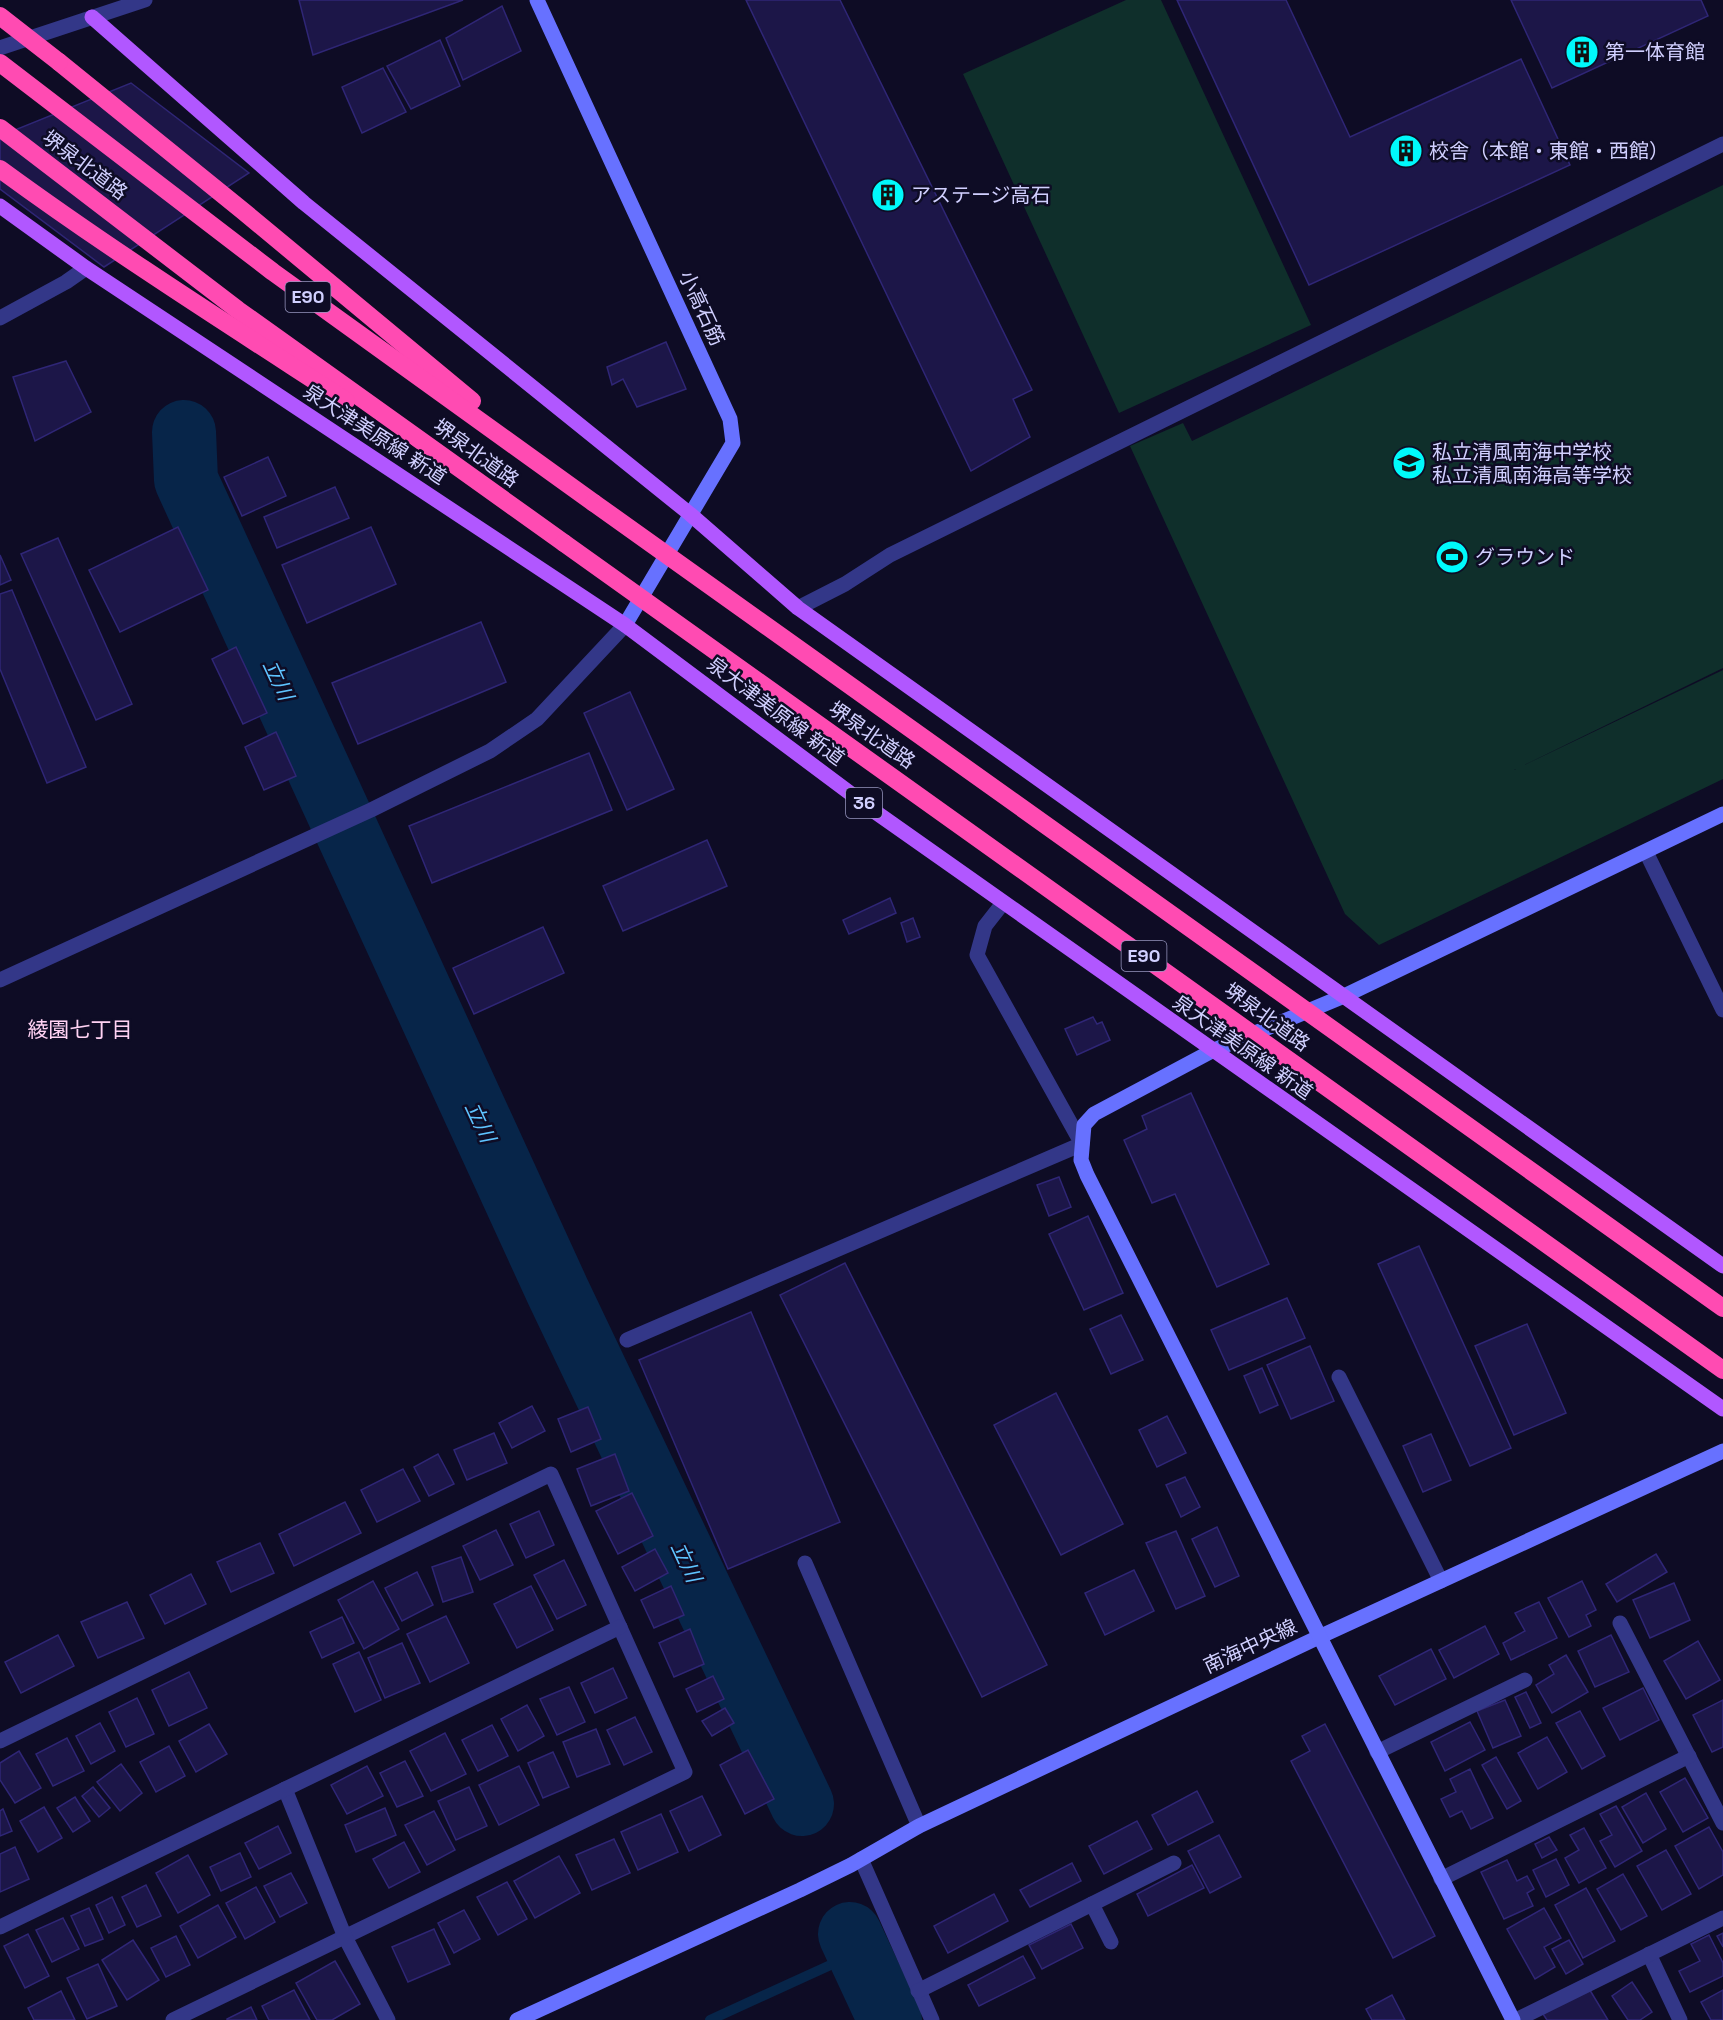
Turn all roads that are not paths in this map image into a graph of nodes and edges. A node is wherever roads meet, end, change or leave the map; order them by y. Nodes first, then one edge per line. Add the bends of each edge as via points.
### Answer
1 (145, 0) edge
2 (537, 0) edge
3 (0, 16) edge
4 (92, 17) junction
5 (0, 48) edge
6 (0, 63) edge
7 (0, 128) edge
8 (1723, 144) edge
9 (0, 169) edge
10 (0, 206) edge
11 (86, 268) junction
12 (0, 318) edge
13 (594, 503) junction
14 (690, 514) junction
15 (564, 543) junction
16 (798, 608) junction
17 (625, 625) junction
18 (1723, 814) edge
19 (1646, 852) junction
20 (1003, 903) junction
21 (0, 980) edge
22 (1344, 996) junction
23 (1723, 1010) edge
24 (1212, 1051) junction
25 (1082, 1144) junction
26 (1723, 1266) edge
27 (1723, 1308) edge
28 (627, 1340) dead end
29 (1723, 1370) edge
30 (1339, 1377) dead end
31 (1723, 1409) edge
32 (1723, 1451) edge
33 (805, 1563) dead end
34 (1441, 1581) junction
35 (1620, 1623) dead end
36 (620, 1627) junction
37 (1319, 1637) junction
38 (1525, 1680) dead end
39 (0, 1741) edge
40 (1377, 1752) junction
41 (1689, 1756) junction
42 (285, 1789) junction
43 (1723, 1823) edge
44 (919, 1827) junction
45 (856, 1862) junction
46 (1174, 1863) dead end
47 (1441, 1879) junction
48 (1092, 1904) junction
49 (1723, 1918) edge
50 (0, 1927) edge
51 (345, 1937) junction
52 (1111, 1942) dead end
53 (1649, 1954) junction
54 (918, 1991) junction
55 (173, 2020) edge
56 (388, 2020) edge
57 (517, 2020) edge
58 (932, 2020) edge
59 (1514, 2020) edge
60 (1680, 2020) edge

1 - 4 street
2 - 14 street, 小高石筋 via 730,419 733,443
3 - 13 highway, bridge via 243,211
4 - 5 street
4 - 14 main road via 304,203
6 - 13 highway, 堺泉北道路 / E90 via 273,272
7 - 15 highway, 堺泉北道路 / E90 via 238,310
8 - 16 street via 890,555
9 - 15 highway via 58,212
10 - 11 main road, 泉大津美原線 新道 / 36
11 - 12 street
11 - 17 main road, 泉大津美原線 新道 / 36
13 - 27 highway, 堺泉北道路 / E90, bridge
14 - 16 main road
14 - 17 street, 小高石筋
15 - 29 highway, 堺泉北道路 / E90, bridge
16 - 22 main road
17 - 20 main road, 泉大津美原線 新道 / 36
17 - 21 street via 537,719 490,751 371,810
18 - 19 street
19 - 22 street
19 - 23 street
20 - 24 main road, 泉大津美原線 新道 / 36
20 - 25 street via 985,926 977,955
22 - 24 street
22 - 26 main road
24 - 25 street via 1094,1114 1084,1125
24 - 31 main road, 泉大津美原線 新道 / 36
25 - 28 street
25 - 37 street via 1081,1160 1087,1175
30 - 34 street
32 - 34 street, 南海中央線
33 - 44 street
34 - 37 street, 南海中央線
35 - 41 street
36 - 39 street via 551,1474
36 - 42 street
36 - 51 street via 685,1772
37 - 40 street
37 - 44 street, 南海中央線
38 - 40 street
40 - 47 street
41 - 43 street
41 - 47 street
42 - 50 street
42 - 51 street
44 - 45 street, 南海中央線
45 - 54 street
45 - 57 street, 南海中央線
46 - 48 street
47 - 59 street
48 - 52 street
48 - 54 street
49 - 53 street
51 - 55 street
51 - 56 street
53 - 59 street
53 - 60 street
54 - 58 street

